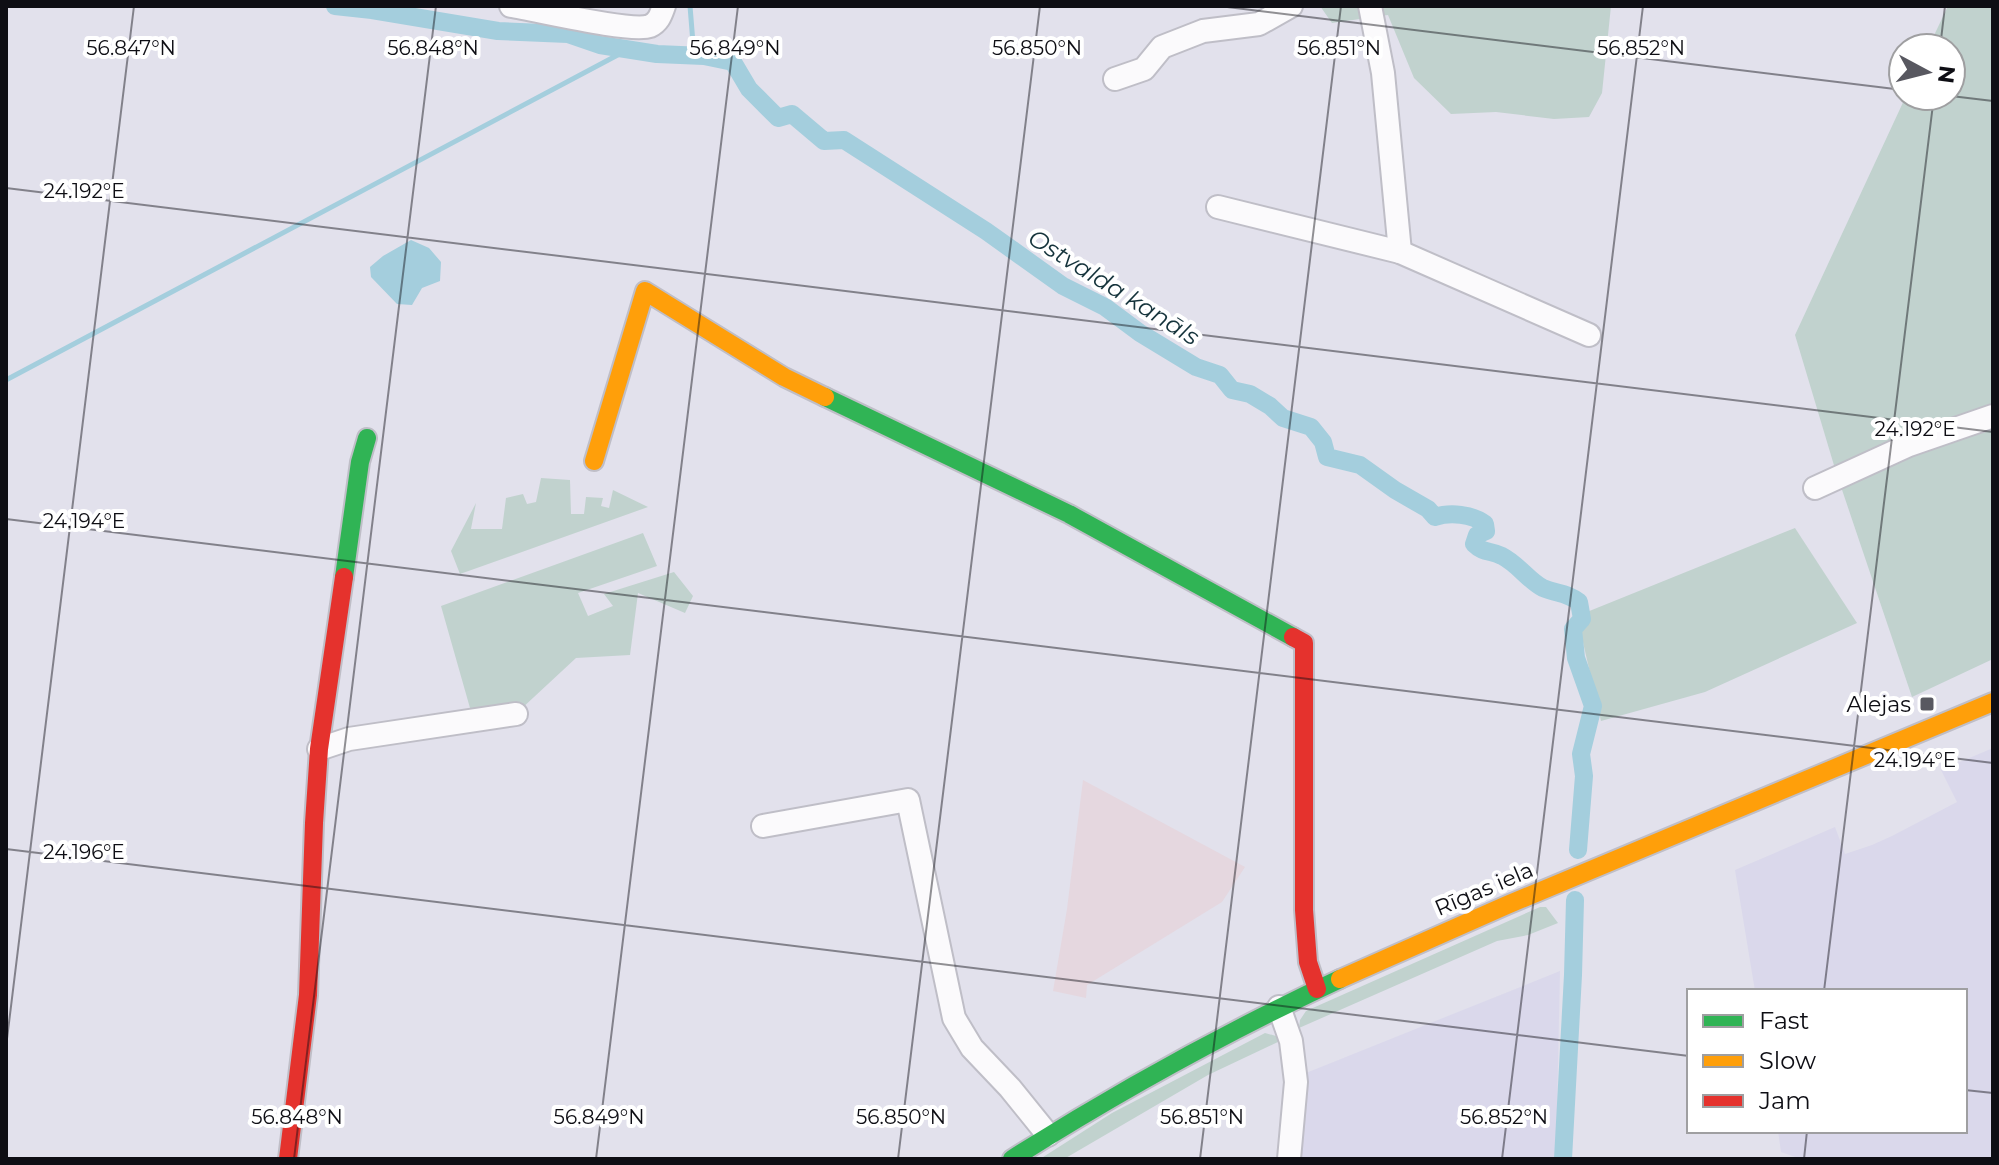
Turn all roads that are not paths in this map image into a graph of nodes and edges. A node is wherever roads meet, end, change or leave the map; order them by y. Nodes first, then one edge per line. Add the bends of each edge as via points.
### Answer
1 (511, 6) edge
2 (664, 6) edge
3 (1291, 6) edge
4 (1370, 6) edge
5 (1115, 79) dead end
6 (1218, 207) dead end
7 (1400, 252) junction
8 (1589, 335) dead end
9 (1993, 416) edge
10 (367, 438) dead end
11 (594, 461) dead end
12 (1815, 488) dead end
13 (1993, 702) edge
14 (516, 714) dead end
15 (319, 749) junction
16 (763, 826) dead end
17 (1317, 989) junction
18 (1279, 1007) junction
19 (1048, 1135) junction
20 (288, 1159) edge
21 (1012, 1159) edge
22 (1289, 1159) edge

1 - 2 street via 627,27 649,26
3 - 5 street via 1259,24 1203,31 1162,47 1144,69
4 - 7 street via 1383,73
6 - 7 street
7 - 8 street
9 - 12 street via 1909,445
10 - 15 street
11 - 17 street via 645,291 784,377 1069,514 1304,643 1304,910 1308,962
13 - 17 street, Rīgas iela
14 - 15 street via 349,739
15 - 20 street via 308,995
16 - 19 street via 908,800 954,1018 972,1048
17 - 18 street, Rīgas iela
18 - 19 street, Rīgas iela
18 - 22 street via 1291,1041 1296,1082
19 - 21 street, Rīgas iela

